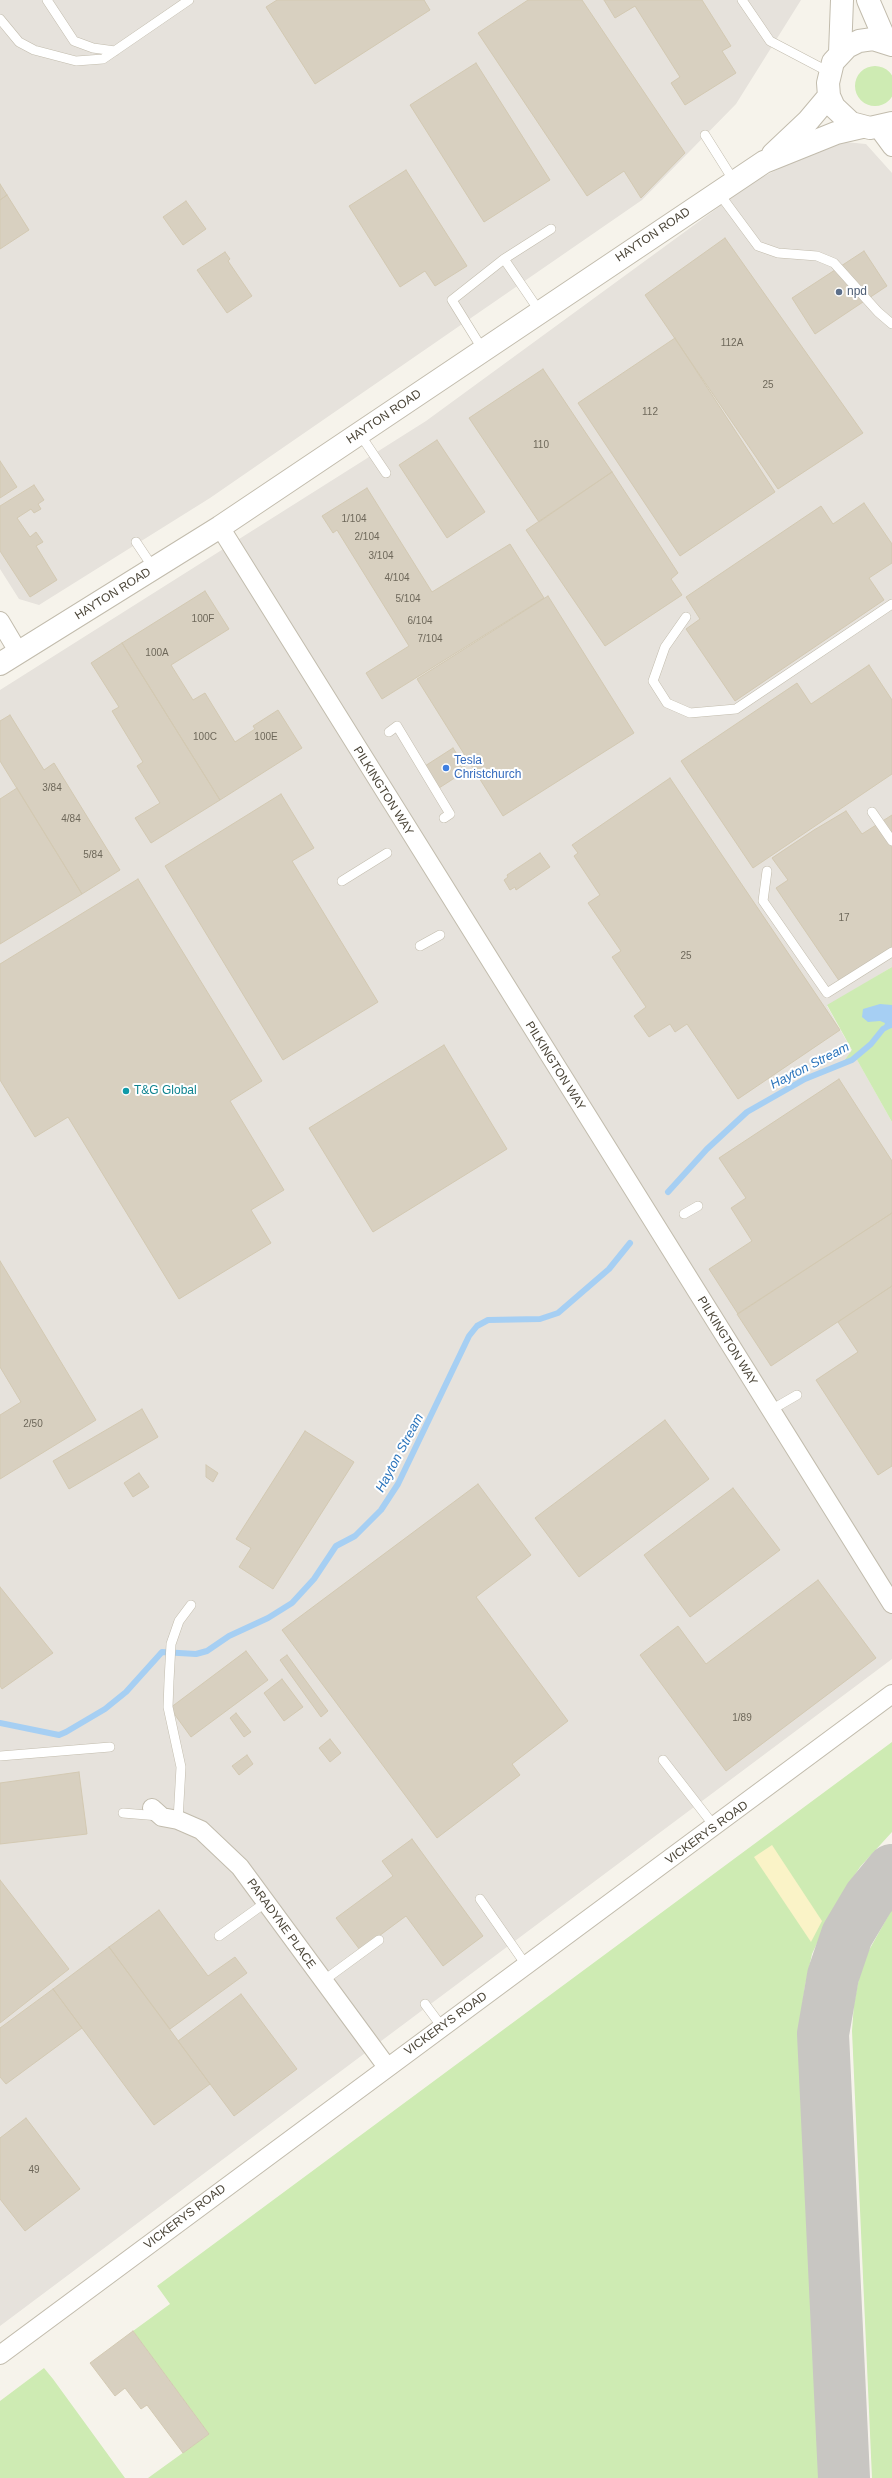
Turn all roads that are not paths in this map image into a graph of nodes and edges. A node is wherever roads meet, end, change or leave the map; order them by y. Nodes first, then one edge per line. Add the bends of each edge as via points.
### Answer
1 (47, 0) edge
2 (189, 0) edge
3 (742, 0) edge
4 (842, 0) edge
5 (868, 0) edge
6 (0, 19) edge
7 (889, 43) edge
8 (115, 51) junction
9 (840, 53) junction
10 (829, 72) junction
11 (829, 96) junction
12 (877, 126) edge
13 (705, 135) dead end
14 (892, 147) edge
15 (764, 162) junction
16 (726, 186) junction
17 (551, 229) dead end
18 (504, 259) junction
19 (540, 312) junction
20 (892, 324) edge
21 (483, 350) junction
22 (359, 434) junction
23 (386, 473) dead end
24 (220, 527) junction
25 (136, 542) dead end
26 (154, 569) junction
27 (892, 604) edge
28 (686, 617) dead end
29 (0, 621) edge
30 (19, 653) junction
31 (0, 664) edge
32 (389, 732) dead end
33 (872, 812) dead end
34 (444, 818) dead end
35 (892, 841) edge
36 (387, 853) dead end
37 (767, 871) dead end
38 (342, 881) dead end
39 (440, 935) dead end
40 (420, 946) dead end
41 (892, 952) edge
42 (698, 1206) dead end
43 (684, 1214) dead end
44 (797, 1395) dead end
45 (771, 1410) junction
46 (892, 1604) edge
47 (191, 1605) dead end
48 (892, 1694) edge
49 (110, 1747) dead end
50 (0, 1756) edge
51 (663, 1760) dead end
52 (123, 1813) dead end
53 (164, 1815) junction
54 (715, 1827) junction
55 (480, 1899) dead end
56 (265, 1903) junction
57 (218, 1936) dead end
58 (379, 1940) dead end
59 (526, 1965) junction
60 (323, 1981) junction
61 (425, 2004) dead end
62 (442, 2027) junction
63 (387, 2067) junction
64 (0, 2355) edge

1 - 8 lane via 74,41 93,48
2 - 8 lane
3 - 10 lane via 770,41
4 - 9 street
5 - 7 street
6 - 8 lane via 19,42 34,50 76,61 103,59
7 - 9 street via 873,39 859,41
9 - 10 street
10 - 11 street
11 - 12 street via 841,116 851,123
11 - 15 street, HAYTON ROAD via 808,121
12 - 14 street
12 - 15 street, HAYTON ROAD via 836,133
13 - 16 lane
15 - 16 street, HAYTON ROAD
16 - 19 street, HAYTON ROAD
16 - 20 lane via 758,246 778,253 817,256 834,263
17 - 18 lane
18 - 19 lane
18 - 21 lane via 452,300
19 - 21 street, HAYTON ROAD
21 - 22 street, HAYTON ROAD
22 - 23 lane
22 - 24 street, HAYTON ROAD
24 - 26 street, HAYTON ROAD
24 - 45 street, PILKINGTON WAY
25 - 26 lane
26 - 30 street, HAYTON ROAD
27 - 28 lane via 736,709 690,713 667,703 653,682 665,647
29 - 30 street
30 - 31 street, HAYTON ROAD
32 - 34 lane via 398,726 450,814
33 - 35 lane
36 - 38 lane
37 - 41 lane via 763,901 827,993
39 - 40 lane
42 - 43 lane
44 - 45 lane
45 - 46 street, PILKINGTON WAY
47 - 53 lane via 179,1621 171,1644 168,1707 181,1767
48 - 54 street, VICKERYS ROAD
49 - 50 lane
51 - 54 lane
52 - 53 lane
53 - 56 street, PARADYNE PLACE via 201,1830 240,1867
54 - 59 street, VICKERYS ROAD
55 - 59 lane
56 - 57 lane
56 - 60 street, PARADYNE PLACE
58 - 60 lane
59 - 62 street, VICKERYS ROAD
60 - 63 street, PARADYNE PLACE
61 - 62 lane
62 - 63 street, VICKERYS ROAD
63 - 64 street, VICKERYS ROAD

